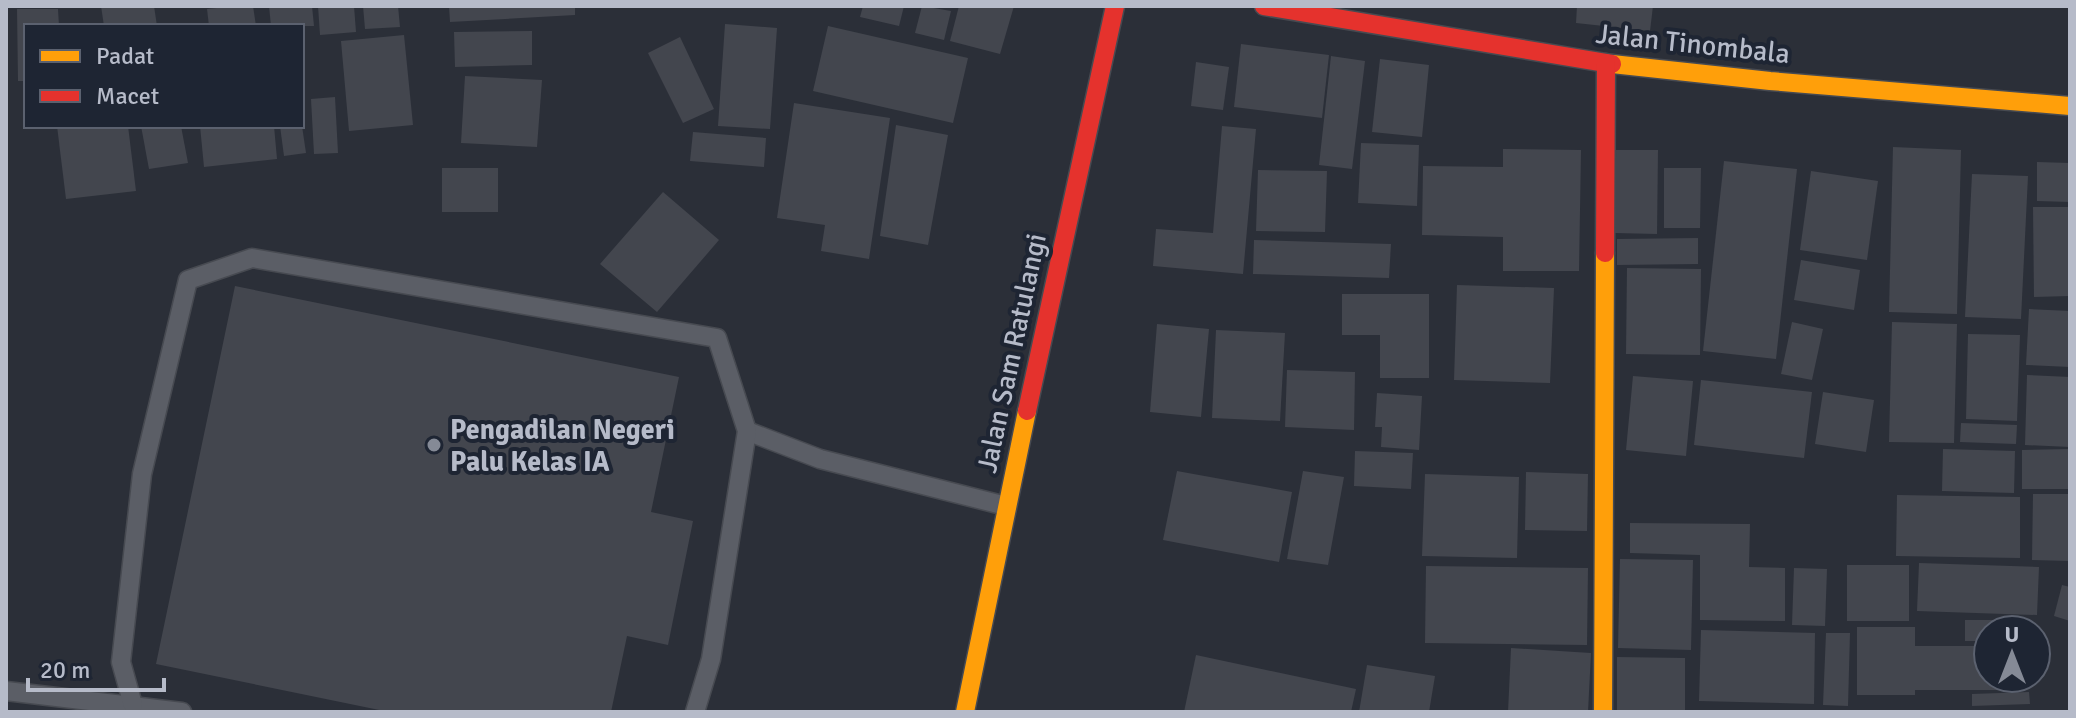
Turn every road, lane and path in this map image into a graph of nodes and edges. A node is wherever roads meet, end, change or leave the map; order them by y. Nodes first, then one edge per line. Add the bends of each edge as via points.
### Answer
1 (1115, 6) edge
2 (1264, 6) edge
3 (1606, 63) junction
4 (2070, 106) edge
5 (747, 431) junction
6 (1006, 506) junction
7 (6, 691) edge
8 (133, 705) junction
9 (182, 712) edge
10 (695, 712) edge
11 (965, 712) edge
12 (1603, 712) edge

1 - 6 main road, Jalan Sam Ratulangi
2 - 3 main road, Jalan Tinombala
3 - 4 main road, Jalan Tinombala
3 - 12 main road
5 - 6 lane via 820,459
5 - 8 lane via 717,338 252,258 188,280 142,474 121,662
5 - 10 lane via 711,659
6 - 11 main road, Jalan Sam Ratulangi
7 - 8 lane
8 - 9 lane

